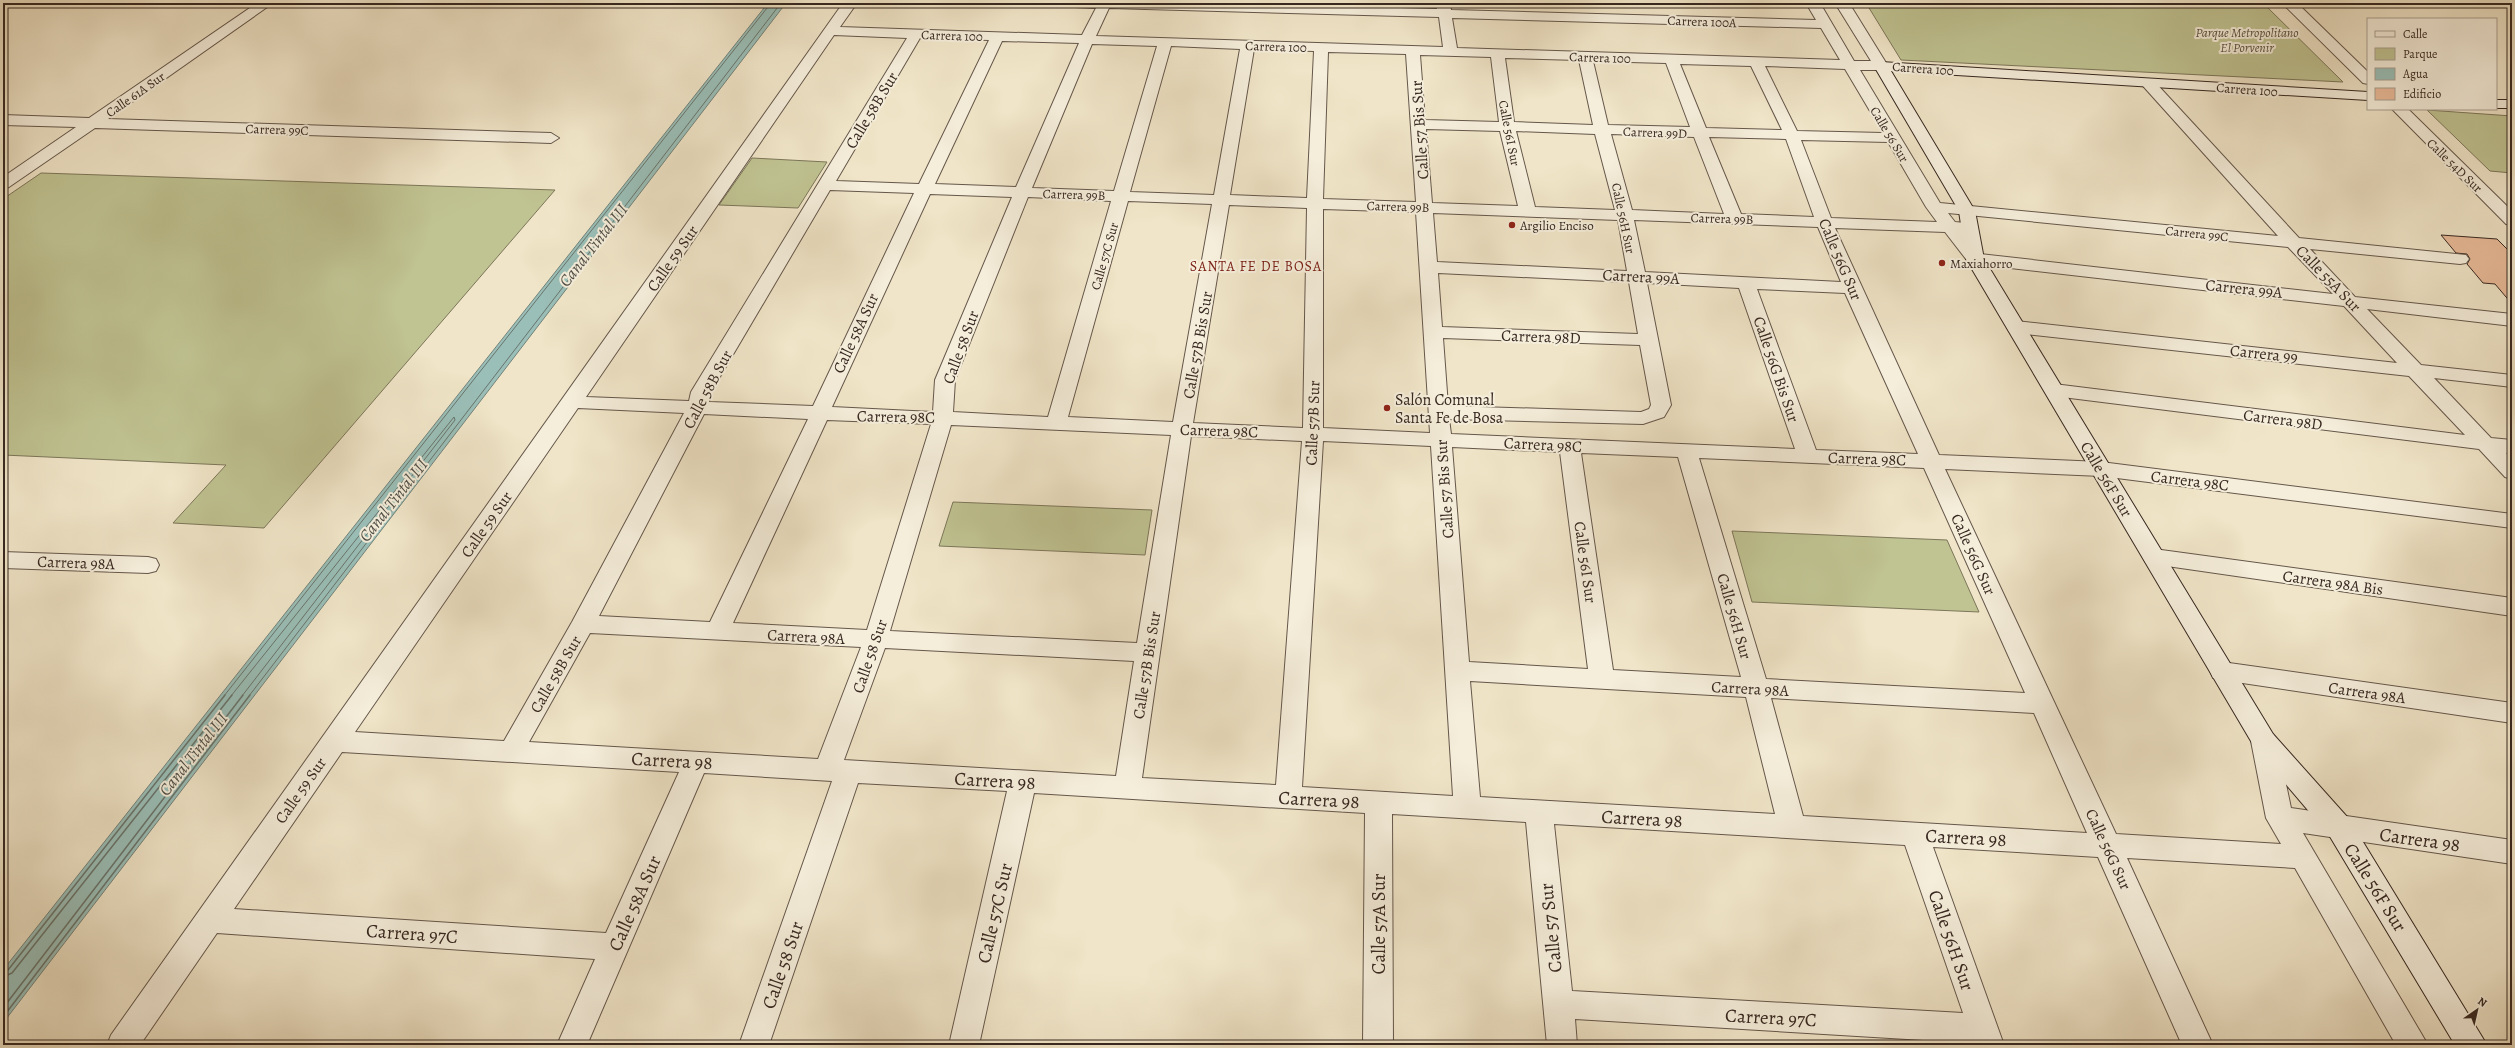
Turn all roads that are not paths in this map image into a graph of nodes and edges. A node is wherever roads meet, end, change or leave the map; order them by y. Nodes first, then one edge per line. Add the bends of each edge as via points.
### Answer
1 (266, 3) edge
2 (850, 3) edge
3 (1075, 3) edge
4 (1105, 3) edge
5 (1813, 3) edge
6 (1842, 3) edge
7 (2289, 3) edge
8 (1443, 8) edge
9 (1825, 24) junction
10 (830, 32) junction
11 (916, 34) junction
12 (997, 37) junction
13 (1087, 40) junction
14 (1165, 42) junction
15 (1248, 45) junction
16 (1321, 48) junction
17 (1413, 50) junction
18 (1451, 52) junction
19 (1498, 53) junction
20 (1585, 56) junction
21 (1671, 59) junction
22 (1756, 62) junction
23 (1848, 65) junction
24 (1881, 66) junction
25 (2367, 79) edge
26 (2148, 83) junction
27 (2367, 96) edge
28 (2497, 104) edge
29 (2512, 104) edge
30 (2400, 110) edge
31 (3, 120) edge
32 (92, 123) junction
33 (1418, 124) junction
34 (1507, 127) junction
35 (1602, 130) junction
36 (1701, 133) junction
37 (1792, 136) junction
38 (551, 138) dead end
39 (1892, 138) junction
40 (3, 184) edge
41 (826, 184) junction
42 (923, 188) junction
43 (1022, 192) junction
44 (1121, 196) junction
45 (1222, 200) junction
46 (1316, 203) junction
47 (1424, 207) junction
48 (1934, 207) junction
49 (1528, 211) junction
50 (1967, 211) junction
51 (1625, 215) junction
52 (1734, 219) junction
53 (2512, 220) edge
54 (1824, 222) junction
55 (1950, 227) junction
56 (1970, 228) junction
57 (2294, 243) junction
58 (1975, 259) junction
59 (2460, 259) dead end
60 (1429, 267) junction
61 (1636, 276) junction
62 (1746, 282) junction
63 (1852, 288) junction
64 (2351, 300) junction
65 (2512, 320) edge
66 (2016, 327) junction
67 (1433, 332) junction
68 (1650, 340) junction
69 (2416, 369) junction
70 (2512, 381) edge
71 (2054, 390) junction
72 (571, 402) junction
73 (697, 408) junction
74 (1439, 412) junction
75 (820, 414) junction
76 (944, 417) junction
77 (1056, 423) junction
78 (1182, 429) junction
79 (1313, 434) junction
80 (1441, 440) junction
81 (2486, 444) junction
82 (1570, 446) junction
83 (2512, 447) edge
84 (1687, 452) junction
85 (1808, 456) junction
86 (1932, 461) junction
87 (2101, 469) junction
88 (2512, 472) edge
89 (2512, 522) edge
90 (2154, 557) junction
91 (3, 560) edge
92 (148, 565) dead end
93 (2512, 607) edge
94 (583, 624) junction
95 (717, 631) junction
96 (876, 640) junction
97 (1148, 653) junction
98 (1457, 671) junction
99 (2222, 671) junction
100 (1602, 679) junction
101 (1756, 688) junction
102 (2042, 704) junction
103 (2512, 713) edge
104 (335, 741) junction
105 (2264, 741) junction
106 (511, 751) junction
107 (696, 762) junction
108 (838, 770) junction
109 (1023, 781) junction
110 (1128, 788) junction
111 (1288, 797) junction
112 (1379, 802) junction
113 (1467, 808) junction
114 (1539, 812) junction
115 (2280, 818) junction
116 (1792, 827) junction
117 (2339, 827) junction
118 (1914, 834) junction
119 (2108, 846) junction
120 (2512, 852) edge
121 (2303, 857) junction
122 (210, 920) junction
123 (615, 947) junction
124 (1558, 1004) junction
125 (1986, 1037) edge
126 (122, 1045) edge
127 (572, 1045) edge
128 (754, 1045) edge
129 (964, 1045) edge
130 (1378, 1045) edge
131 (1562, 1045) edge
132 (2198, 1045) edge
133 (2413, 1045) edge
134 (2472, 1045) edge

1 - 32 street, Calle 61A Sur
2 - 10 street, Calle 59 Sur
3 - 4 street, Carrera 100A
4 - 8 street, Carrera 100A
4 - 13 street, Calle 58 Sur
5 - 9 street, Calle 56 Sur
6 - 24 street, Calle 56 Sur
7 - 25 street
8 - 9 street, Carrera 100A
8 - 18 street
9 - 23 street, Calle 56 Sur
10 - 11 street, Carrera 100
10 - 72 street, Calle 59 Sur
11 - 12 street, Carrera 100
11 - 41 street, Calle 58B Sur
12 - 13 street, Carrera 100
12 - 42 street, Calle 58A Sur
13 - 14 street, Carrera 100
13 - 43 street, Calle 58 Sur
14 - 15 street, Carrera 100
14 - 44 street, Calle 57C Sur
15 - 16 street, Carrera 100
15 - 45 street, Calle 57B Bis Sur
16 - 17 street, Carrera 100
16 - 46 street, Calle 57B Sur
17 - 18 street, Carrera 100
17 - 33 street, Calle 57 Bis Sur
18 - 19 street, Carrera 100
19 - 20 street, Carrera 100
19 - 34 street, Calle 56I Sur
20 - 21 street, Carrera 100
20 - 35 street, Calle 56H Sur
21 - 22 street, Carrera 100
21 - 36 street
22 - 23 street, Carrera 100
22 - 37 street, Calle 56G Sur
23 - 24 street, Carrera 100
23 - 39 street, Calle 56 Sur
24 - 26 street, Carrera 100
24 - 50 street, Calle 56 Sur
26 - 27 street, Carrera 100
26 - 57 street, Calle 55A Sur
28 - 29 street
30 - 53 street, Calle 54D Sur
31 - 32 street, Carrera 99C
32 - 38 street, Carrera 99C
32 - 40 street, Calle 61A Sur
33 - 34 street, Carrera 99D
33 - 47 street, Calle 57 Bis Sur
34 - 35 street, Carrera 99D
34 - 49 street, Calle 56I Sur
35 - 36 street, Carrera 99D
35 - 51 street, Calle 56H Sur
36 - 37 street, Carrera 99D
36 - 52 street
37 - 39 street, Carrera 99D
37 - 54 street, Calle 56G Sur
39 - 48 street, Calle 56 Sur
41 - 42 street, Carrera 99B
41 - 73 street, Calle 58B Sur via 702,392
42 - 43 street, Carrera 99B
42 - 75 street, Calle 58A Sur via 827,393
43 - 44 street, Carrera 99B
43 - 76 street, Calle 58 Sur via 945,380
44 - 45 street, Carrera 99B
44 - 77 street, Calle 57C Sur
45 - 46 street, Carrera 99B
45 - 78 street, Calle 57B Bis Sur
46 - 47 street, Carrera 99B
46 - 79 street, Calle 57B Sur
47 - 49 street, Carrera 99B
47 - 60 street, Calle 57 Bis Sur
48 - 50 street, Carrera 99C
48 - 55 street, Calle 56 Sur
49 - 51 street, Carrera 99B
50 - 56 street, Calle 56F Sur
50 - 57 street, Carrera 99C
51 - 52 street, Carrera 99B
51 - 61 street, Calle 56H Sur
52 - 54 street, Carrera 99B
54 - 55 street, Carrera 99B
54 - 63 street, Calle 56G Sur
55 - 56 street, Carrera 99B
55 - 58 street, Calle 56 Sur
56 - 58 street, Calle 56F Sur
57 - 59 street, Carrera 99C
57 - 64 street, Calle 55A Sur
58 - 64 street, Carrera 99A
58 - 66 street, Calle 56F Sur
60 - 61 street, Carrera 99A
60 - 67 street, Calle 57 Bis Sur
61 - 62 street, Carrera 99A
61 - 68 street, Calle 56H Sur
62 - 63 street, Carrera 99A
62 - 85 street, Calle 56G Bis Sur
63 - 86 street, Calle 56G Sur
64 - 65 street, Carrera 99A
64 - 69 street, Calle 55A Sur
66 - 69 street, Carrera 99
66 - 71 street, Calle 56F Sur
67 - 68 street, Carrera 98D
67 - 74 street, Calle 57 Bis Sur
68 - 74 street, Calle 56H Sur via 1661,405 1657,413 1643,418
69 - 70 street, Carrera 99
69 - 81 street, Calle 55A Sur
71 - 81 street, Carrera 98D
71 - 87 street, Calle 56F Sur
72 - 73 street, Carrera 98C
72 - 104 street, Calle 59 Sur
73 - 75 street, Carrera 98C
73 - 94 street, Calle 58B Sur
74 - 80 street, Calle 57 Bis Sur
75 - 76 street, Carrera 98C
75 - 95 street, Calle 58A Sur
76 - 77 street, Carrera 98C
76 - 96 street, Calle 58 Sur
77 - 78 street, Carrera 98C
78 - 79 street, Carrera 98C
78 - 97 street, Calle 57B Bis Sur
79 - 80 street, Carrera 98C
79 - 111 street, Calle 57B Sur
80 - 82 street, Carrera 98C
80 - 98 street, Calle 57 Bis Sur
81 - 83 street, Carrera 98D
81 - 88 street, Calle 55A Sur
82 - 84 street, Carrera 98C
82 - 100 street, Calle 56I Sur
84 - 85 street, Carrera 98C
84 - 101 street, Calle 56H Sur
85 - 86 street, Carrera 98C
86 - 87 street, Carrera 98C
86 - 102 street, Calle 56G Sur
87 - 89 street, Carrera 98C
87 - 90 street, Calle 56F Sur
90 - 93 street, Carrera 98A Bis
90 - 99 street, Calle 56F Sur
91 - 92 street, Carrera 98A
94 - 95 street, Carrera 98A
94 - 106 street, Calle 58B Sur
95 - 96 street, Carrera 98A
96 - 97 street, Carrera 98A
96 - 108 street, Calle 58 Sur
97 - 110 street, Calle 57B Bis Sur
98 - 100 street, Carrera 98A
98 - 113 street, Calle 57 Bis Sur
99 - 103 street, Carrera 98A
99 - 105 street, Calle 56F Sur
100 - 101 street, Carrera 98A
101 - 102 street, Carrera 98A
101 - 116 street, Calle 56H Sur
102 - 119 street, Calle 56G Sur
104 - 106 street, Carrera 98
104 - 122 street, Calle 59 Sur
105 - 115 street, Calle 56F Sur
105 - 117 street, Calle 56F Sur
106 - 107 street, Carrera 98
107 - 108 street, Carrera 98
107 - 123 street, Calle 58A Sur
108 - 109 street, Carrera 98
108 - 128 street, Calle 58 Sur
109 - 110 street, Carrera 98
109 - 129 street, Calle 57C Sur
110 - 111 street, Carrera 98
111 - 112 street, Carrera 98
112 - 113 street, Carrera 98
112 - 130 street, Calle 57A Sur
113 - 114 street, Carrera 98
114 - 116 street, Carrera 98
114 - 124 street, Calle 57 Sur
115 - 117 street, Carrera 98
115 - 121 street, Calle 56F Sur
116 - 118 street, Carrera 98
117 - 120 street, Carrera 98
117 - 134 street, Calle 56F Sur
118 - 119 street, Carrera 98
118 - 125 street, Calle 56H Sur
119 - 121 street, Carrera 98
119 - 132 street, Calle 56G Sur
121 - 133 street, Calle 56F Sur
122 - 123 street, Carrera 97C
122 - 126 street, Calle 59 Sur
123 - 127 street, Calle 58A Sur
124 - 125 street, Carrera 97C
124 - 131 street, Calle 57 Sur

